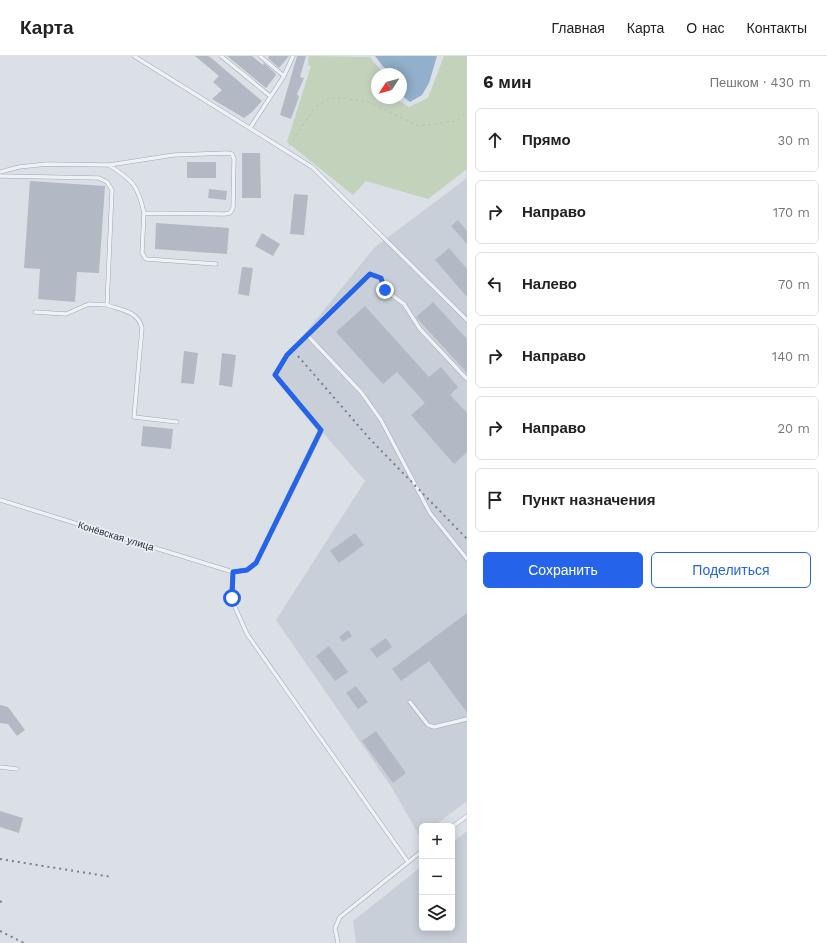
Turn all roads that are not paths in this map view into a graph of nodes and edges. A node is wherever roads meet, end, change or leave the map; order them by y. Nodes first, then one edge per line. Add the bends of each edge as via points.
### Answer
1 (134, 56) edge
2 (221, 56) edge
3 (260, 56) edge
4 (293, 56) edge
5 (265, 58) edge
6 (284, 76) junction
7 (270, 96) junction
8 (250, 128) junction
9 (109, 165) junction
10 (0, 172) edge
11 (0, 176) edge
12 (144, 213) junction
13 (216, 264) dead end
14 (107, 305) junction
15 (35, 312) dead end
16 (467, 320) edge
17 (307, 336) junction
18 (467, 379) edge
19 (177, 422) dead end
20 (0, 500) edge
21 (467, 559) edge
22 (233, 572) junction
23 (410, 702) dead end
24 (467, 719) edge
25 (0, 766) edge
26 (17, 769) dead end
27 (467, 816) edge
28 (455, 825) edge
29 (419, 853) edge
30 (408, 862) junction
31 (338, 943) edge

1 - 8 lane
2 - 7 lane
3 - 5 lane
4 - 6 lane
5 - 6 lane
6 - 7 lane
7 - 8 lane
8 - 16 lane via 312,167
9 - 10 lane via 47,164
9 - 12 lane via 129,178 140,194
9 - 12 lane via 174,155 232,154 233,208 230,213
11 - 14 lane via 99,178 107,182 112,190
12 - 13 lane via 142,253 146,259
14 - 15 lane via 89,304 66,314
14 - 19 lane via 134,314 140,320 142,328 134,417
17 - 18 lane via 370,274 381,278 385,290 404,304 420,329
17 - 21 lane via 361,392 381,420 430,513
17 - 22 lane via 287,355 275,375 321,430 256,563 247,570
20 - 22 lane, Конёвская улица
22 - 30 lane via 232,598 247,634
23 - 24 lane via 428,725 434,727
25 - 26 lane
27 - 28 lane
29 - 30 lane
30 - 31 lane via 340,917 335,928

